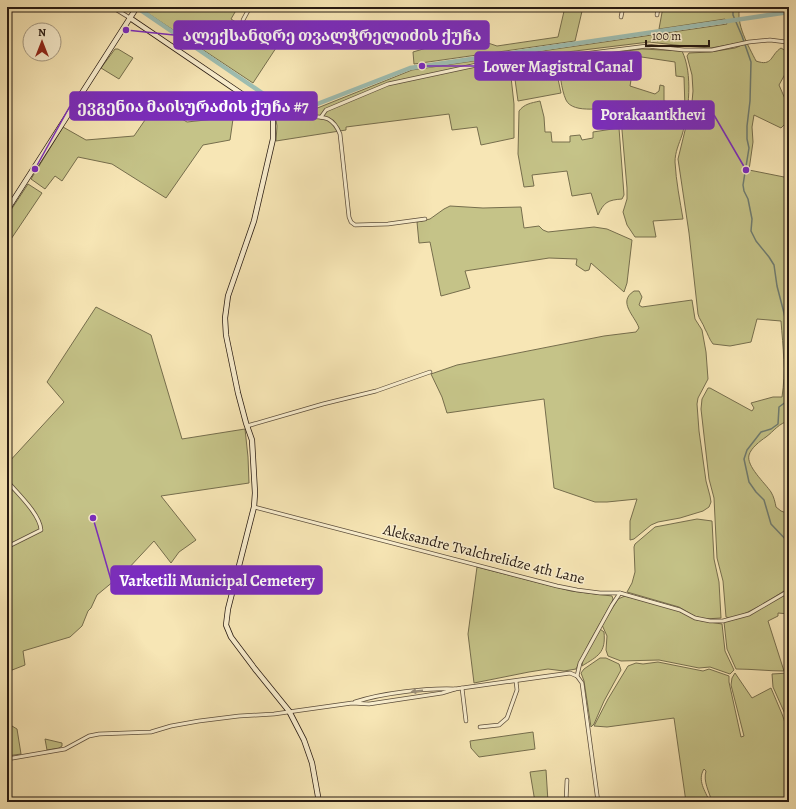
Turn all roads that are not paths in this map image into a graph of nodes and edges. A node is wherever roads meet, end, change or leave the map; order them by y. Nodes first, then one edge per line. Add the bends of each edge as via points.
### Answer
1 (112, 7) edge
2 (137, 7) edge
3 (250, 7) edge
4 (623, 7) edge
5 (658, 7) edge
6 (132, 15) junction
7 (657, 15) dead end
8 (621, 17) dead end
9 (243, 20) dead end
10 (789, 45) edge
11 (273, 117) junction
12 (322, 117) junction
13 (7, 210) edge
14 (425, 218) dead end
15 (430, 372) dead end
16 (247, 426) junction
17 (7, 481) edge
18 (254, 506) junction
19 (7, 547) edge
20 (620, 593) junction
21 (785, 593) dead end
22 (577, 676) junction
23 (516, 681) junction
24 (462, 688) junction
25 (456, 689) junction
26 (403, 693) junction
27 (404, 699) junction
28 (352, 703) junction
29 (289, 711) junction
30 (466, 721) dead end
31 (480, 727) dead end
32 (7, 759) edge
33 (567, 780) dead end
34 (319, 802) edge
35 (566, 802) edge
36 (598, 802) edge

1 - 6 street
2 - 6 street
3 - 9 street
4 - 8 street
5 - 7 street
6 - 11 street
6 - 13 street
10 - 12 street via 786,42 770,40 712,50 647,46 535,60 486,63 388,84 326,110
11 - 12 street
11 - 16 street via 273,139 254,222 228,296 224,318 231,361
12 - 14 street via 329,119 340,134 351,222 355,225 388,224
15 - 16 street via 376,391
16 - 18 street via 252,440
17 - 19 street via 41,523 41,530
18 - 20 street, Aleksandre Tvalchrelidze 4th Lane via 557,586 600,593
18 - 29 street via 226,625 231,637
20 - 21 street, Aleksandre Tvalchrelidze 4th Lane via 680,610 702,620 723,621 749,614
20 - 22 street via 580,663
22 - 23 street via 570,673
22 - 36 street via 582,684
23 - 24 street
23 - 31 street via 517,690 507,718 499,725
24 - 25 street
24 - 30 street
25 -> 26 street via 440,688
25 - 27 street
26 - 27 street
26 - 28 street
27 - 28 street via 369,704
28 - 29 street
29 - 32 street via 199,721 150,732 99,734 89,736 65,749
29 - 34 street via 308,751
33 - 35 street

